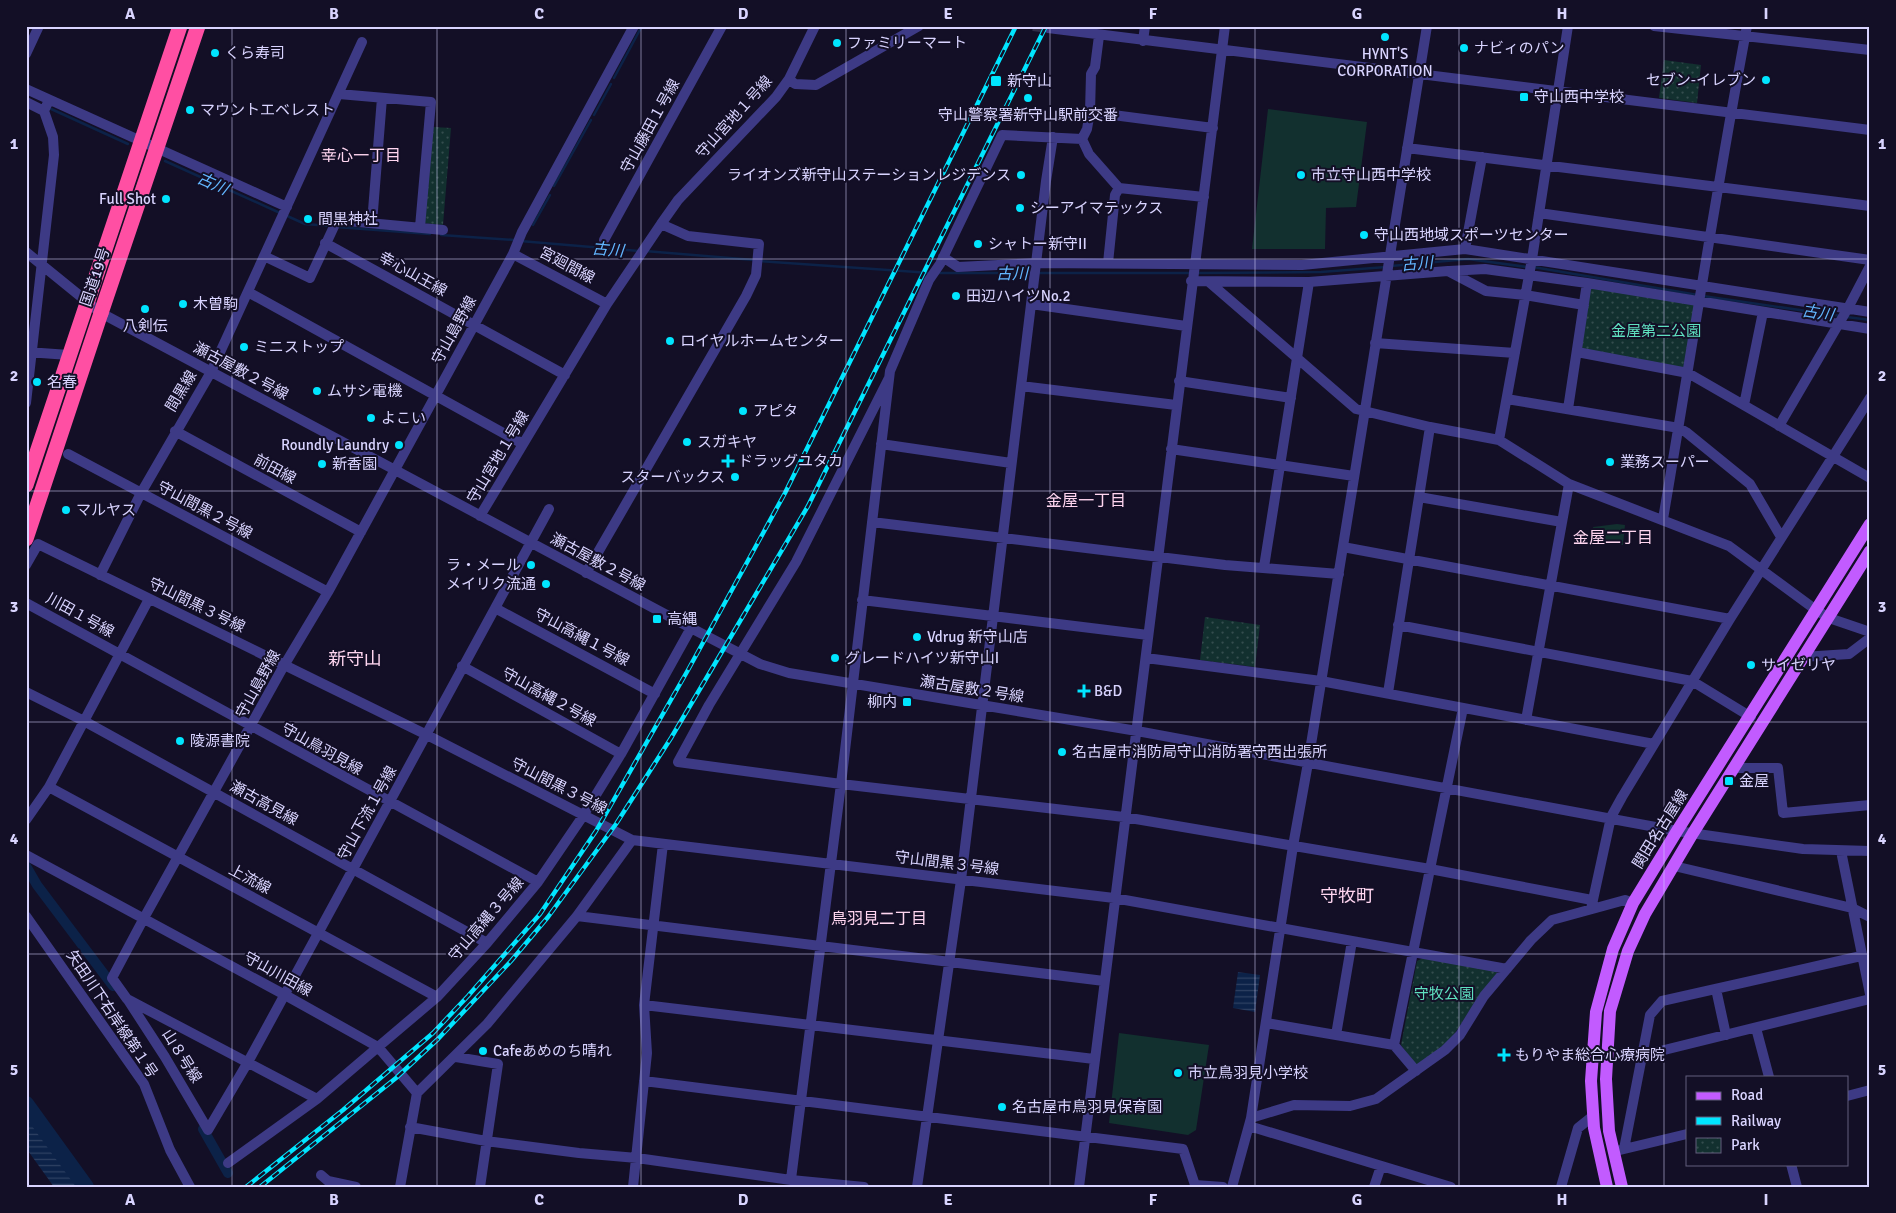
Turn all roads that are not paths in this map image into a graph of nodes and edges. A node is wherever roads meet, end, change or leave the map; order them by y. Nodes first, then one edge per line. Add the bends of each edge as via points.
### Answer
1 (39, 26) edge
2 (180, 26) edge
3 (198, 26) edge
4 (634, 26) edge
5 (722, 26) edge
6 (815, 26) edge
7 (919, 26) edge
8 (1070, 26) edge
9 (1145, 26) edge
10 (1225, 26) edge
11 (1427, 26) edge
12 (1568, 26) edge
13 (1654, 26) edge
14 (1048, 28) dead end
15 (1746, 31) edge
16 (1099, 36) junction
17 (1143, 41) junction
18 (362, 42) dead end
19 (1222, 50) junction
20 (1870, 50) edge
21 (26, 54) edge
22 (1418, 75) junction
23 (789, 79) junction
24 (26, 89) edge
25 (1557, 92) junction
26 (339, 94) junction
27 (382, 98) junction
28 (26, 102) edge
29 (46, 106) junction
30 (1090, 112) junction
31 (1730, 114) junction
32 (1213, 128) junction
33 (1870, 130) edge
34 (1053, 137) junction
35 (1082, 139) junction
36 (142, 142) junction
37 (156, 148) junction
38 (1407, 148) junction
39 (1482, 157) junction
40 (1546, 164) junction
41 (1718, 186) junction
42 (1119, 188) junction
43 (1204, 197) junction
44 (1870, 206) edge
45 (285, 212) junction
46 (1539, 213) junction
47 (372, 223) junction
48 (661, 224) junction
49 (420, 227) junction
50 (443, 230) dead end
51 (1710, 237) junction
52 (604, 240) dead end
53 (325, 243) junction
54 (1466, 249) junction
55 (514, 250) junction
56 (26, 252) edge
57 (264, 256) junction
58 (1389, 259) junction
59 (1532, 259) junction
60 (942, 260) junction
61 (1870, 260) edge
62 (41, 263) junction
63 (1037, 263) junction
64 (1108, 263) junction
65 (1194, 263) junction
66 (1870, 266) edge
67 (1448, 271) junction
68 (1386, 273) junction
69 (1529, 275) junction
70 (1191, 281) junction
71 (1209, 282) junction
72 (1308, 282) junction
73 (1587, 283) junction
74 (1702, 288) junction
75 (248, 292) junction
76 (1525, 295) junction
77 (87, 300) junction
78 (1701, 301) junction
79 (607, 304) junction
80 (1031, 304) junction
81 (1584, 305) junction
82 (1848, 308) junction
83 (1763, 312) junction
84 (1870, 312) edge
85 (101, 313) junction
86 (474, 324) junction
87 (1839, 324) junction
88 (1186, 326) junction
89 (1870, 329) edge
90 (1375, 343) junction
91 (30, 352) edge
92 (1577, 352) junction
93 (1515, 353) junction
94 (69, 355) junction
95 (1297, 356) junction
96 (211, 372) junction
97 (1688, 373) junction
98 (565, 374) junction
99 (889, 378) junction
100 (1179, 381) junction
101 (1021, 386) junction
102 (436, 395) junction
103 (1291, 398) junction
104 (1870, 398) edge
105 (1507, 399) junction
106 (26, 403) edge
107 (1176, 405) junction
108 (1744, 405) junction
109 (1568, 409) junction
110 (1364, 412) junction
111 (1779, 426) junction
112 (1430, 427) junction
113 (1679, 428) junction
114 (175, 431) junction
115 (1499, 440) junction
116 (523, 444) junction
117 (881, 444) junction
118 (1171, 449) junction
119 (68, 454) dead end
120 (1833, 457) junction
121 (1011, 463) junction
122 (1281, 465) junction
123 (394, 470) junction
124 (1354, 476) junction
125 (1870, 478) edge
126 (1569, 484) junction
127 (26, 485) edge
128 (141, 493) junction
129 (1419, 496) junction
130 (549, 509) dead end
131 (480, 516) junction
132 (1663, 519) junction
133 (872, 522) junction
134 (1562, 522) junction
135 (1870, 524) edge
136 (361, 532) junction
137 (1781, 537) junction
138 (1002, 538) junction
139 (32, 542) edge
140 (532, 544) junction
141 (1343, 547) junction
142 (1870, 552) edge
143 (1158, 556) junction
144 (1409, 559) junction
145 (26, 565) edge
146 (1264, 567) junction
147 (1763, 569) junction
148 (586, 573) junction
149 (1338, 574) junction
150 (100, 575) junction
151 (1551, 586) junction
152 (328, 592) junction
153 (149, 599) junction
154 (862, 600) junction
155 (26, 603) edge
156 (495, 608) junction
157 (1816, 610) junction
158 (993, 616) junction
159 (1829, 618) junction
160 (1730, 619) junction
161 (1398, 624) junction
162 (691, 628) junction
163 (1870, 632) edge
164 (1148, 635) junction
165 (1870, 638) edge
166 (1538, 652) junction
167 (119, 654) junction
168 (741, 654) junction
169 (1802, 657) junction
170 (1146, 658) junction
171 (284, 665) junction
172 (462, 666) junction
173 (1321, 681) junction
174 (1692, 681) junction
175 (852, 685) junction
176 (26, 692) edge
177 (654, 694) junction
178 (1388, 694) junction
179 (982, 706) junction
180 (1463, 708) junction
181 (1751, 717) junction
182 (1526, 720) junction
183 (84, 721) junction
184 (251, 726) junction
185 (1137, 731) junction
186 (427, 735) junction
187 (1654, 744) junction
188 (621, 754) junction
189 (1308, 763) junction
190 (1733, 768) junction
191 (841, 784) junction
192 (48, 787) junction
193 (1447, 788) junction
194 (214, 793) junction
195 (971, 800) junction
196 (390, 803) junction
197 (1870, 805) edge
198 (583, 816) junction
199 (1124, 817) junction
200 (1611, 817) junction
201 (26, 820) edge
202 (1677, 831) junction
203 (1693, 833) junction
204 (632, 840) junction
205 (663, 844) junction
206 (1293, 846) junction
207 (1841, 851) junction
208 (1870, 851) edge
209 (26, 855) edge
210 (178, 857) junction
211 (831, 864) junction
212 (1674, 866) junction
213 (1430, 869) junction
214 (353, 870) junction
215 (961, 880) junction
216 (538, 882) junction
217 (1114, 898) junction
218 (1633, 903) junction
219 (1592, 905) junction
220 (1852, 908) junction
221 (26, 916) edge
222 (576, 916) junction
223 (1870, 917) edge
224 (144, 918) junction
225 (654, 925) junction
226 (1280, 928) junction
227 (319, 933) junction
228 (1352, 941) junction
229 (487, 943) junction
230 (821, 946) junction
231 (1413, 952) junction
232 (1861, 956) junction
233 (949, 962) junction
234 (1507, 970) junction
235 (1104, 981) junction
236 (1716, 989) junction
237 (285, 994) junction
238 (1870, 994) edge
239 (437, 997) junction
240 (127, 999) junction
241 (1870, 1000) edge
242 (644, 1005) junction
243 (1266, 1023) junction
244 (810, 1025) junction
245 (1756, 1028) junction
246 (1336, 1035) junction
247 (1726, 1035) junction
248 (938, 1040) junction
249 (1394, 1045) junction
250 (378, 1047) junction
251 (1640, 1056) junction
252 (456, 1057) junction
253 (1094, 1059) junction
254 (248, 1062) junction
255 (1416, 1071) junction
256 (1768, 1076) edge
257 (644, 1081) junction
258 (1870, 1090) edge
259 (416, 1093) junction
260 (1848, 1096) edge
261 (317, 1099) junction
262 (800, 1101) junction
263 (927, 1116) junction
264 (1592, 1116) junction
265 (1250, 1122) junction
266 (410, 1127) junction
267 (208, 1130) joint
268 (1686, 1134) edge
269 (1085, 1136) junction
270 (486, 1141) junction
271 (1619, 1150) junction
272 (637, 1158) junction
273 (228, 1163) dead end
274 (1381, 1166) junction
275 (1792, 1166) edge
276 (322, 1175) dead end
277 (791, 1184) edge
278 (190, 1187) edge
279 (356, 1187) edge
280 (400, 1187) edge
281 (480, 1187) edge
282 (633, 1187) edge
283 (864, 1187) edge
284 (917, 1187) edge
285 (1079, 1187) edge
286 (1223, 1187) edge
287 (1232, 1187) edge
288 (1374, 1187) edge
289 (1451, 1187) edge
290 (1561, 1187) edge
291 (1606, 1187) edge
292 (1622, 1187) edge
293 (1797, 1187) edge

1 - 21 street
2 - 36 highway, 国道19号
3 - 37 highway, 国道19号
4 - 55 street, 守山島野線 via 520,232
5 - 52 street, 守山藤田１号線
6 - 23 street
7 - 23 street, 守山宮地１号線 via 816,85 795,84
8 - 16 street via 1092,29
9 - 17 street
10 - 19 street
11 - 22 street
12 - 25 street
13 - 15 street
14 - 16 street
15 - 20 street
15 - 31 street
16 - 17 street
16 - 30 street via 1091,74
17 - 19 street
18 - 26 street, 間黒線
19 - 22 street
19 - 32 street
22 - 25 street
22 - 38 street
23 - 48 street, 守山宮地１号線 via 776,97 678,200
24 - 29 street
25 - 31 street
25 - 40 street
26 - 27 street
26 - 45 street, 間黒線
27 - 47 street
27 - 49 street via 430,102
28 - 29 street
29 - 36 street
29 - 62 street via 54,155
30 - 32 street
30 - 35 street
31 - 33 street
31 - 41 street
32 - 43 street
34 - 35 street
34 - 60 street via 1002,135
34 - 63 street
35 - 42 street via 1090,154
36 - 37 street
36 - 77 highway, 国道19号
37 - 45 street
37 - 85 highway, 国道19号
38 - 39 street
38 - 58 street
39 - 40 street
39 - 54 street
40 - 41 street
40 - 46 street
41 - 44 street
41 - 51 street
42 - 43 street
42 - 64 street via 1115,195
43 - 65 street
45 - 57 street, 間黒線
46 - 51 street
46 - 59 street
47 - 49 street
47 - 53 street via 337,220
48 - 79 street, 守山宮地１号線
48 - 148 street via 688,236 759,244 756,275
49 - 50 street
51 - 61 street
51 - 74 street
53 - 57 street via 310,278
53 - 86 street, 幸心山王線
54 - 58 street
54 - 59 street
55 - 79 street, 宮廻間線
55 - 86 street, 守山島野線
56 - 62 street, 瀬古屋敷２号線
57 - 75 street, 間黒線
58 - 65 street via 1302,265
58 - 68 street
59 - 69 street
59 - 74 street
60 - 63 street via 958,266
60 - 99 street via 928,282
62 - 77 street, 瀬古屋敷２号線
62 - 91 street
63 - 64 street
63 - 80 street
64 - 65 street
65 - 70 street
66 - 82 street
67 - 68 street
67 - 69 street via 1485,269
67 - 76 street via 1486,291
68 - 72 street
68 - 90 street
69 - 73 street
69 - 76 street
70 - 71 street
70 - 88 street
71 - 72 street
71 - 95 street
72 - 95 street
73 - 78 street
73 - 81 street
74 - 78 street
74 - 82 street
75 - 96 street, 間黒線
75 - 102 street
76 - 81 street
76 - 93 street
77 - 85 street, 瀬古屋敷２号線
77 - 94 highway, 国道19号
78 - 83 street
78 - 97 street
79 - 98 street, 守山宮地１号線
80 - 88 street
80 - 101 street
81 - 92 street
82 - 84 street
82 - 87 street
83 - 87 street
83 - 108 street
85 - 96 street, 瀬古屋敷２号線
85 - 139 highway, 国道19号, bridge
86 - 98 street, 幸心山王線
86 - 102 street, 守山島野線
87 - 89 street
87 - 111 street
88 - 100 street
90 - 93 street
90 - 110 street
91 - 94 street
91 - 106 street
92 - 97 street
92 - 109 street
93 - 105 street
94 - 127 highway, 国道19号
95 - 103 street
95 - 110 street via 1356,409
96 - 114 street, 間黒線
96 - 123 street, 瀬古屋敷２号線
97 - 108 street
97 - 113 street
98 - 116 street, 守山宮地１号線
99 - 117 street
99 - 168 street via 796,562
100 - 103 street
100 - 107 street
101 - 107 street
101 - 121 street
102 - 116 street
102 - 123 street, 守山島野線
103 - 122 street
104 - 120 street
105 - 109 street
105 - 115 street
107 - 118 street
108 - 111 street
109 - 113 street
110 - 112 street
110 - 124 street
111 - 120 street
112 - 115 street
112 - 129 street
113 - 132 street
113 - 137 street via 1750,484
114 - 128 street, 間黒線
114 - 136 street, 前田線
115 - 126 street
116 - 131 street, 守山宮地１号線
117 - 121 street
117 - 133 street
118 - 122 street
118 - 143 street
119 - 128 street, 守山間黒２号線
120 - 125 street
120 - 137 street
121 - 138 street
122 - 124 street
122 - 146 street
123 - 131 street, 瀬古屋敷２号線
123 - 136 street, 守山島野線
124 - 141 street
126 - 132 street
126 - 134 street
128 - 150 street, 間黒線
128 - 152 street, 守山間黒２号線
129 - 134 street
129 - 144 street
130 - 140 street, 守山下流１号線
131 - 140 street, 瀬古屋敷２号線
132 - 147 street via 1729,546
133 - 138 street
133 - 154 street
134 - 151 street
135 - 157 main road, 関田名古屋線
136 - 152 street, 守山島野線
137 - 147 street
138 - 143 street
138 - 158 street
139 - 145 street
139 - 150 street, 守山間黒３号線
140 - 148 street, 瀬古屋敷２号線
140 - 156 street, 守山下流１号線
141 - 144 street
141 - 149 street
142 - 159 main road, 関田名古屋線
143 - 146 street
143 - 164 street
144 - 151 street
144 - 161 street
146 - 149 street
147 - 157 street
147 - 160 street
148 - 162 street, 瀬古屋敷２号線
149 - 173 street
150 - 153 street, 守山間黒３号線
151 - 160 street
151 - 166 street
152 - 171 street, 守山島野線
153 - 167 street
153 - 171 street, 守山間黒３号線
154 - 158 street
154 - 175 street
155 - 167 street, 川田１号線
156 - 172 street, 守山下流１号線
156 - 177 street, 守山高縄１号線
157 - 159 street
157 - 181 main road, 関田名古屋線
158 - 164 street
158 - 179 street
159 - 163 street
159 - 169 main road, 関田名古屋線
160 - 174 street
161 - 166 street
161 - 178 street
162 - 168 street, 瀬古屋敷２号線
162 - 177 street, 守山高縄３号線
164 - 170 street
165 - 169 street via 1849,654
166 - 174 street
166 - 182 street
167 - 183 street
167 - 184 street, 守山鳥羽見線
168 - 175 street, 瀬古屋敷２号線 via 789,673
168 - 191 street via 678,762
169 - 190 main road, 関田名古屋線
170 - 173 street
170 - 185 street
171 - 184 street, 守山島野線
171 - 186 street, 守山間黒３号線
172 - 186 street, 守山下流１号線
172 - 188 street, 守山高縄２号線
173 - 178 street
173 - 189 street
174 - 181 street
174 - 187 street
175 - 179 street, 瀬古屋敷２号線
175 - 191 street
176 - 183 street, 瀬古高見線
177 - 188 street, 守山高縄３号線
178 - 180 street
179 - 185 street, 瀬古屋敷２号線
179 - 195 street
180 - 182 street
180 - 193 street
181 - 202 main road, 関田名古屋線
182 - 187 street
183 - 192 street
183 - 194 street, 瀬古高見線
184 - 194 street, 守山島野線
184 - 196 street, 守山鳥羽見線
185 - 189 street, 瀬古屋敷２号線
185 - 199 street
186 - 196 street, 守山下流１号線
186 - 198 street, 守山間黒３号線
187 - 200 street
188 - 198 street, 守山高縄３号線
189 - 193 street, 瀬古屋敷２号線
189 - 206 street
190 - 197 street via 1778,768 1783,813
190 - 203 main road, 関田名古屋線
191 - 195 street
191 - 211 street
192 - 201 street
192 - 210 street, 上流線
193 - 200 street, 瀬古屋敷２号線
193 - 213 street
194 - 210 street, 守山島野線
194 - 214 street, 瀬古高見線
195 - 199 street
195 - 215 street
196 - 214 street, 守山下流１号線
196 - 216 street, 守山鳥羽見線
198 - 204 street, 守山間黒３号線
198 - 216 street, 守山高縄３号線
199 - 206 street
199 - 217 street
200 - 202 street, 瀬古屋敷２号線
200 - 219 street
202 - 203 street, 瀬古屋敷２号線
202 - 218 main road, 関田名古屋線
203 - 207 street, 瀬古屋敷２号線 via 1803,849
203 - 212 main road, 関田名古屋線
204 - 205 street, 守山間黒３号線
204 - 222 street
205 - 211 street, 守山間黒３号線
205 - 225 street
206 - 213 street
206 - 226 street
207 - 208 street, 瀬古屋敷２号線
207 - 220 street
209 - 224 street, 守山川田線
210 - 224 street, 守山島野線
210 - 227 street, 上流線
211 - 215 street, 守山間黒３号線
211 - 230 street
212 - 220 street
212 - 271 main road, 関田名古屋線 via 1645,914 1628,951 1610,1011 1607,1114
213 - 219 street
213 - 231 street
214 - 227 street, 守山下流１号線
214 - 229 street, 瀬古高見線
215 - 217 street, 守山間黒３号線
215 - 233 street
216 - 229 street, 守山高縄３号線
217 - 226 street, 守山間黒３号線
217 - 235 street
218 - 219 street via 1625,900
218 - 264 main road, 関田名古屋線 via 1613,949 1596,1012 1590,1081
219 - 234 street via 1552,920
220 - 223 street
220 - 232 street
221 - 278 street, 矢田川下右岸線第１号 via 144,1084 170,1150
222 - 225 street
222 - 252 street
224 - 237 street, 守山川田線
224 - 240 street, 守山島野線 via 112,978
225 - 230 street
225 - 242 street
226 - 228 street, 守山間黒３号線
226 - 243 street
227 - 237 street, 守山下流１号線
227 - 239 street, 上流線
228 - 231 street, 守山間黒３号線
228 - 246 street
229 - 239 street, 守山高縄３号線
230 - 233 street
230 - 244 street
231 - 234 street, 守山間黒３号線
231 - 249 street
232 - 236 street
232 - 238 street
233 - 235 street
233 - 248 street
234 - 255 street via 1484,996 1460,1034 1445,1050
235 - 253 street
236 - 247 street
236 - 251 street via 1662,1000 1650,1015
237 - 250 street, 守山川田線
237 - 254 street, 守山下流１号線
239 - 250 street, 守山高縄３号線
240 - 254 street, 守山島野線
240 - 267 street, 山８号線 via 166,1057
241 - 245 street
242 - 244 street
242 - 257 street via 647,1053
243 - 246 street
243 - 265 street
244 - 248 street
244 - 262 street
245 - 247 street
245 - 256 street
246 - 249 street
247 - 251 street
248 - 253 street
248 - 263 street
249 - 255 street
250 - 259 street, 守山川田線
250 - 261 street, 守山高縄３号線
251 - 271 street
252 - 259 street
252 - 270 street via 498,1064
253 - 269 street
254 - 261 street, 守山島野線
254 - 267 street, 守山下流１号線
255 - 265 street via 1376,1099 1350,1106 1294,1105
257 - 262 street
257 - 272 street
258 - 260 street
259 - 266 street
261 - 273 street, 守山高縄３号線
262 - 263 street
262 - 277 street
263 - 269 street
263 - 284 street
264 - 290 street via 1578,1128
264 - 291 main road, 関田名古屋線
265 - 274 street
265 - 287 street
266 - 270 street
266 - 280 street
268 - 271 street
269 - 285 street
269 - 286 street via 1183,1148 1195,1185
270 - 272 street
270 - 281 street
271 - 292 main road, 関田名古屋線
272 - 277 street
272 - 282 street
274 - 288 street
274 - 289 street
275 - 293 street
276 - 279 street via 328,1181
277 - 283 street

